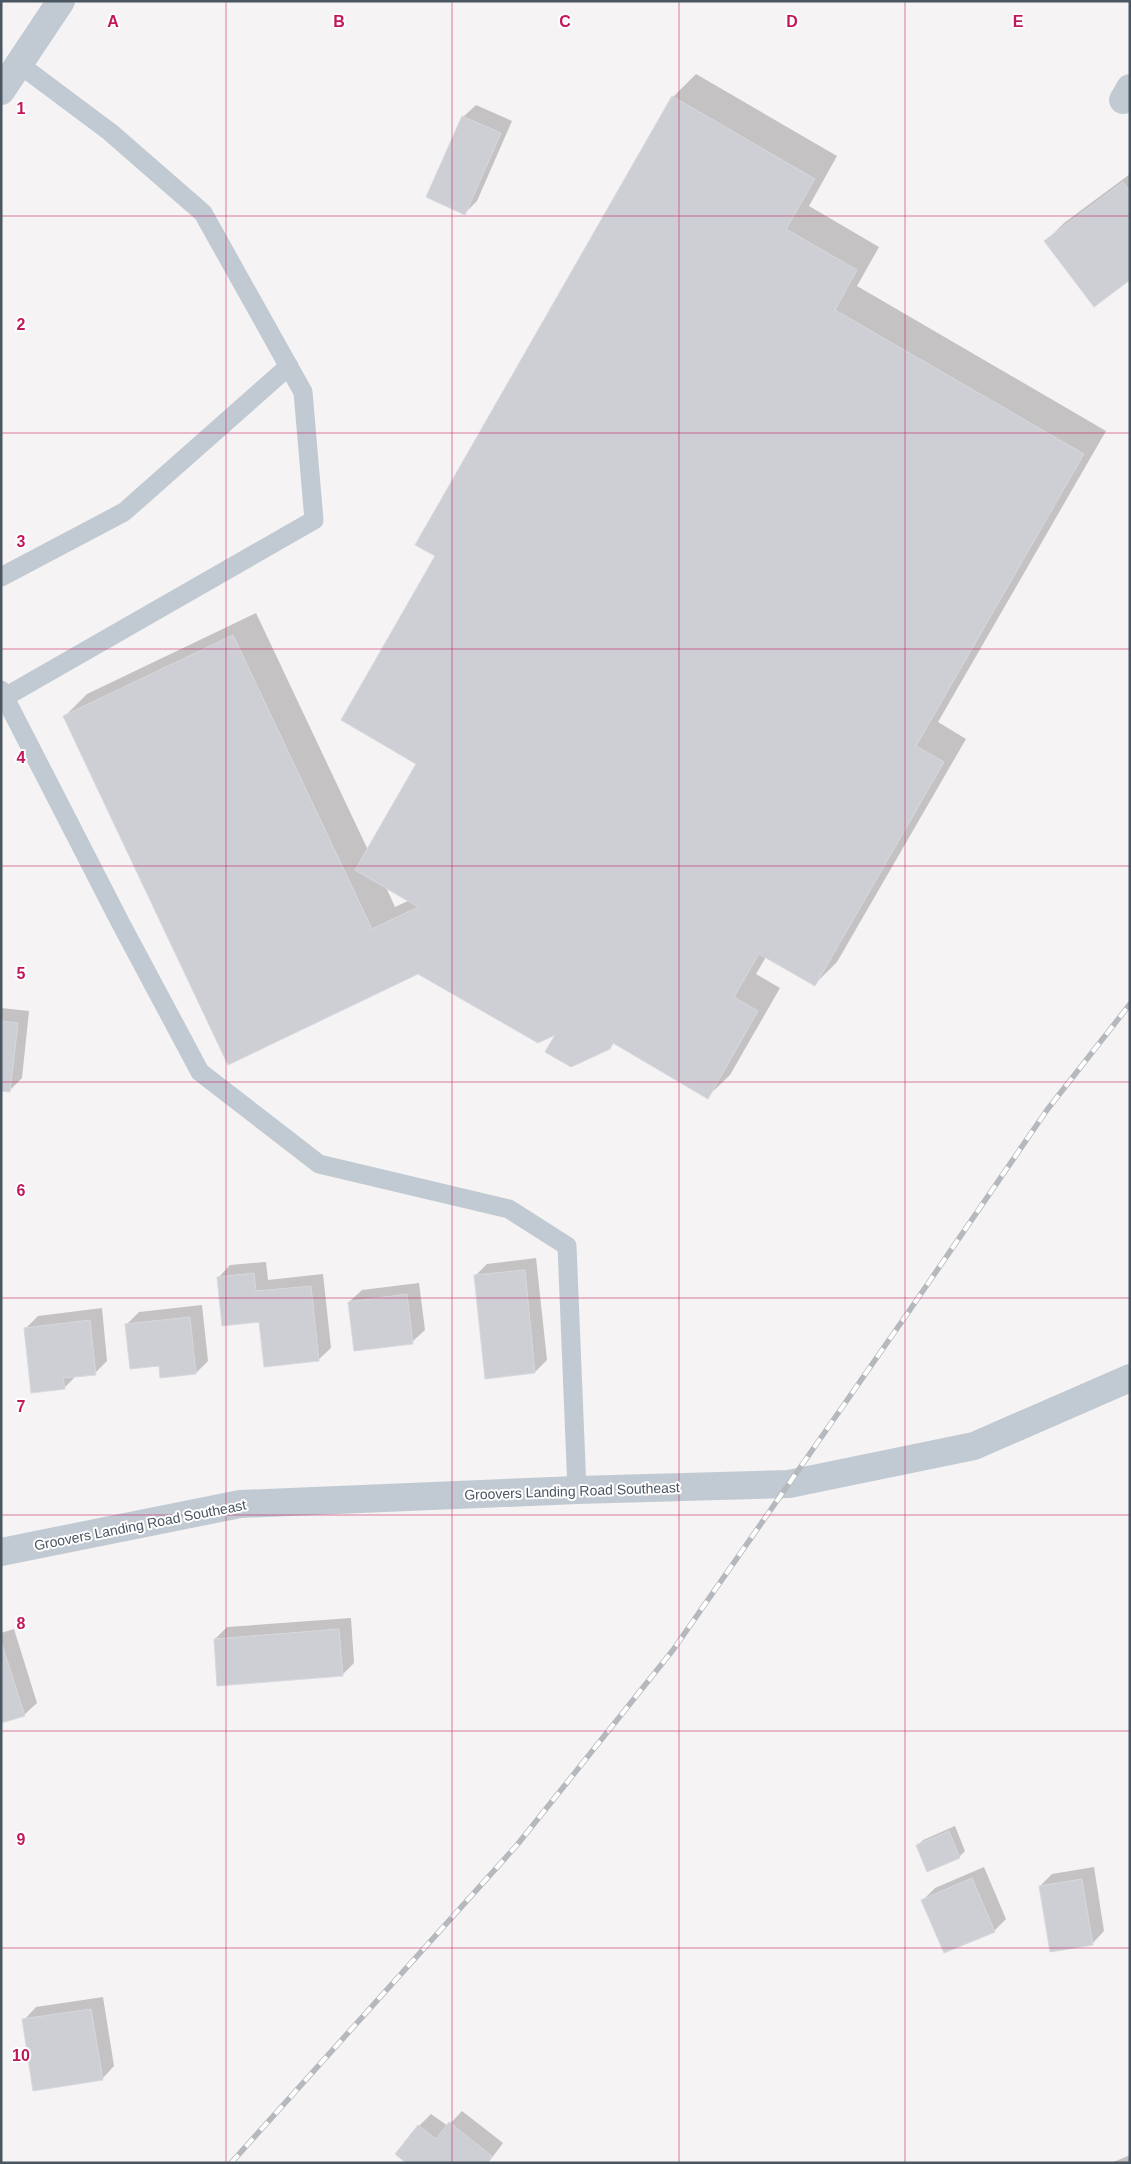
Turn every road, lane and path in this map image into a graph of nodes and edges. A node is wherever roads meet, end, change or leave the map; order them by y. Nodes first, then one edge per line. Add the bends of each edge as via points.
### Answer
1 (61, 1) edge
2 (19, 64) junction
3 (1, 91) edge
4 (289, 366) junction
5 (1, 577) edge
6 (3, 694) edge
7 (1130, 1378) edge
8 (577, 1490) junction
9 (1, 1552) edge

1 - 2 street
2 - 3 street
2 - 4 lane via 110,132 203,213
4 - 5 lane via 124,512
4 - 6 lane via 304,392 314,520
6 - 8 lane via 200,1072 318,1164 509,1210 567,1246
7 - 8 street, Groovers Landing Road Southeast via 974,1446 789,1484
8 - 9 street, Groovers Landing Road Southeast via 240,1504

